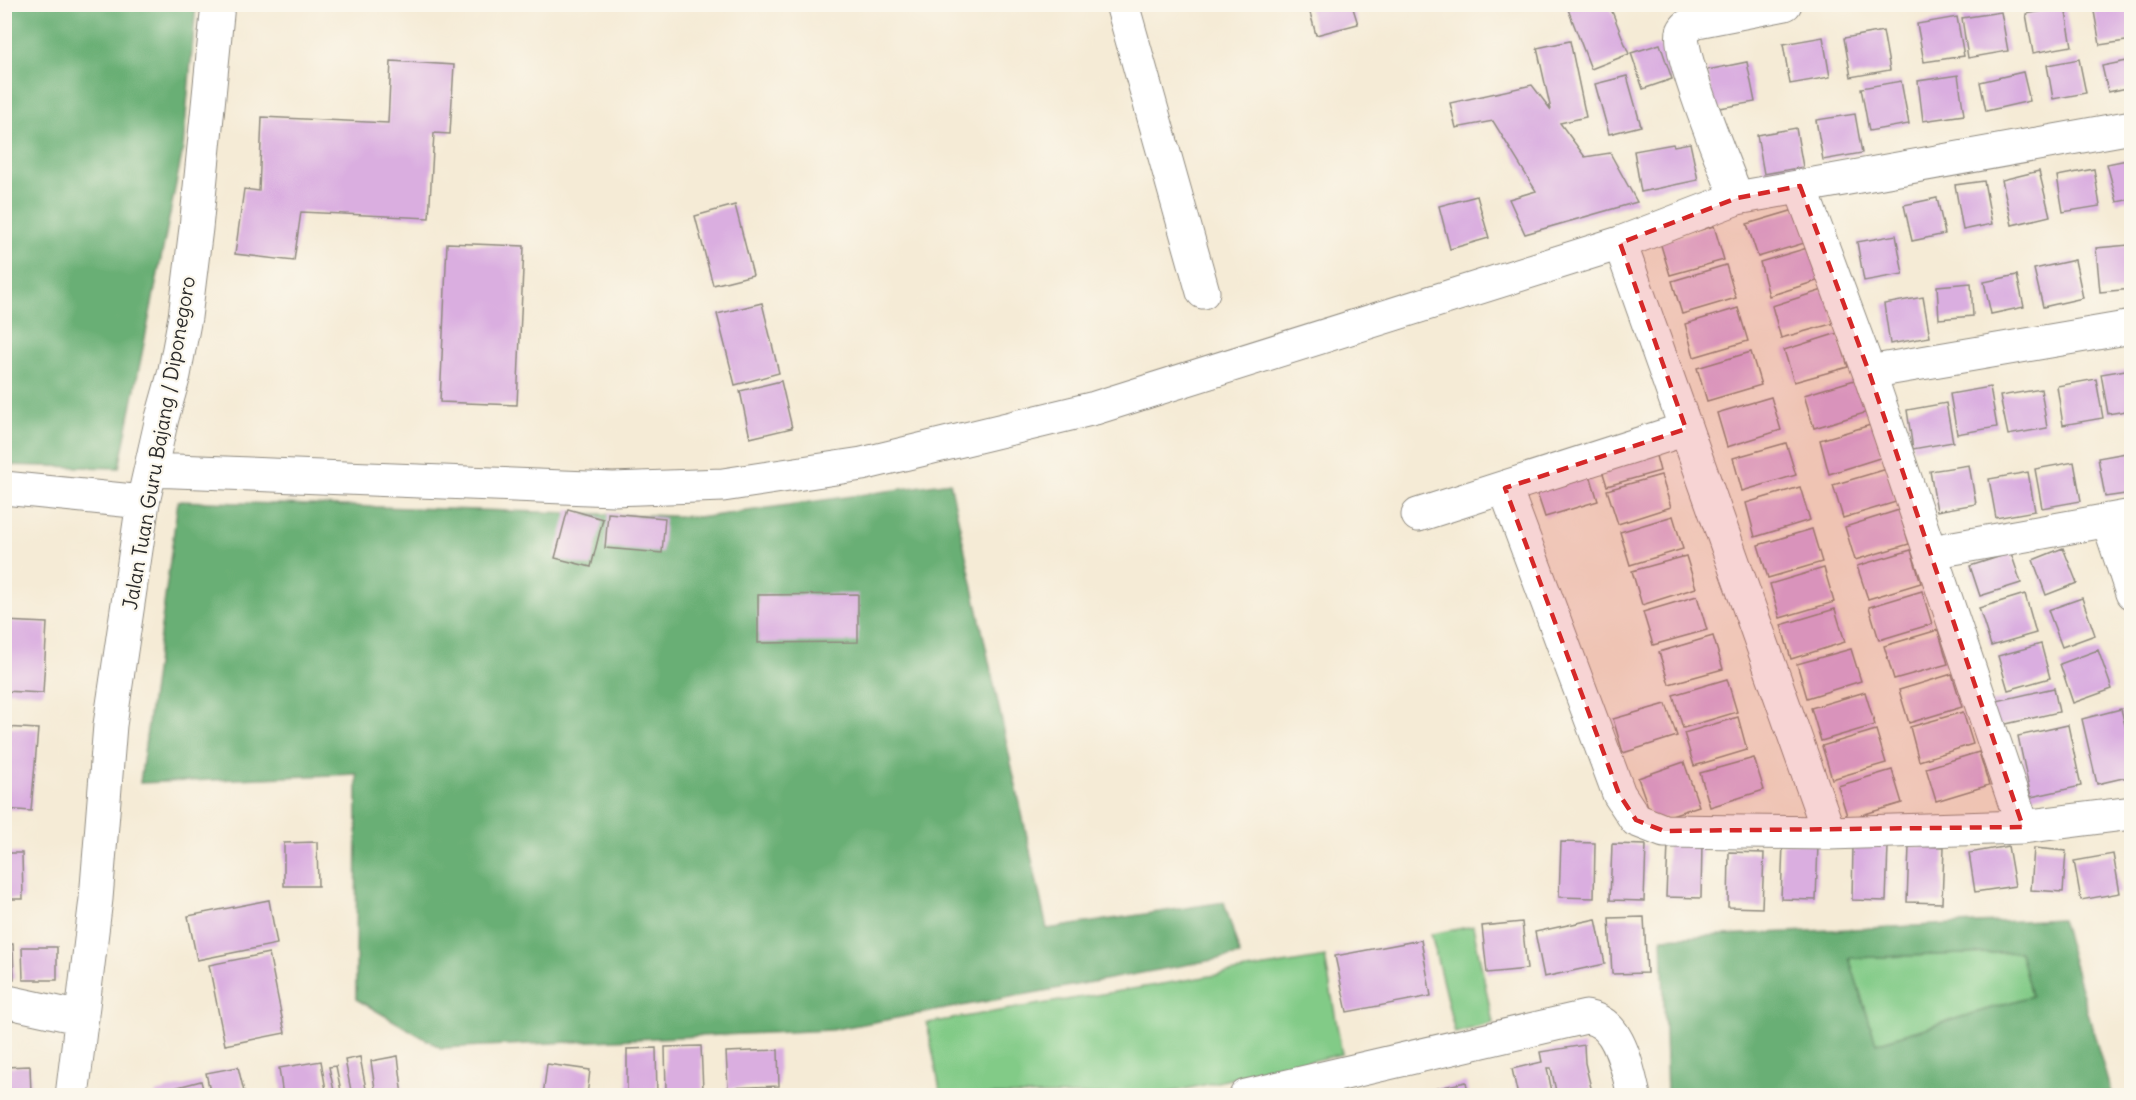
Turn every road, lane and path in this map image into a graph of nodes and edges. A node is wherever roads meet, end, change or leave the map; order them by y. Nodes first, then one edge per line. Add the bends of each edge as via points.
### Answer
1 (218, 4) edge
2 (1122, 4) edge
3 (1785, 4) edge
4 (2132, 126) edge
5 (1800, 186) junction
6 (1737, 198) junction
7 (1620, 243) junction
8 (1203, 292) dead end
9 (2132, 327) edge
10 (1869, 372) junction
11 (1686, 429) junction
12 (151, 470) junction
13 (4, 488) edge
14 (1505, 488) junction
15 (143, 502) junction
16 (1418, 515) dead end
17 (2120, 518) edge
18 (1931, 552) junction
19 (2132, 593) edge
20 (2132, 813) edge
21 (2023, 827) junction
22 (1829, 833) junction
23 (4, 1001) edge
24 (82, 1018) junction
25 (72, 1095) edge
26 (1246, 1095) edge
27 (1634, 1095) edge

1 - 12 street, Jalan Tuan Guru Bajang / Diponegoro via 185,317
2 - 8 street
3 - 6 street via 1697,21 1683,31 1689,69
4 - 5 street
5 - 6 street
5 - 10 street
6 - 7 street
7 - 11 street
7 - 12 street via 1095,408 862,464 723,485 613,489
9 - 10 street
10 - 18 street
11 - 14 street
11 - 22 street
12 - 15 street, Jalan Tuan Guru Bajang / Diponegoro
13 - 15 street
14 - 16 street
14 - 22 street via 1619,794 1636,820 1664,831
15 - 24 street, Jalan Tuan Guru Bajang / Diponegoro via 110,725
17 - 18 street
17 - 19 street
18 - 21 street
20 - 21 street
21 - 22 street
23 - 24 street
24 - 25 street, Jalan Tuan Guru Bajang / Diponegoro
26 - 27 street via 1586,1017 1601,1022 1611,1032 1626,1061

